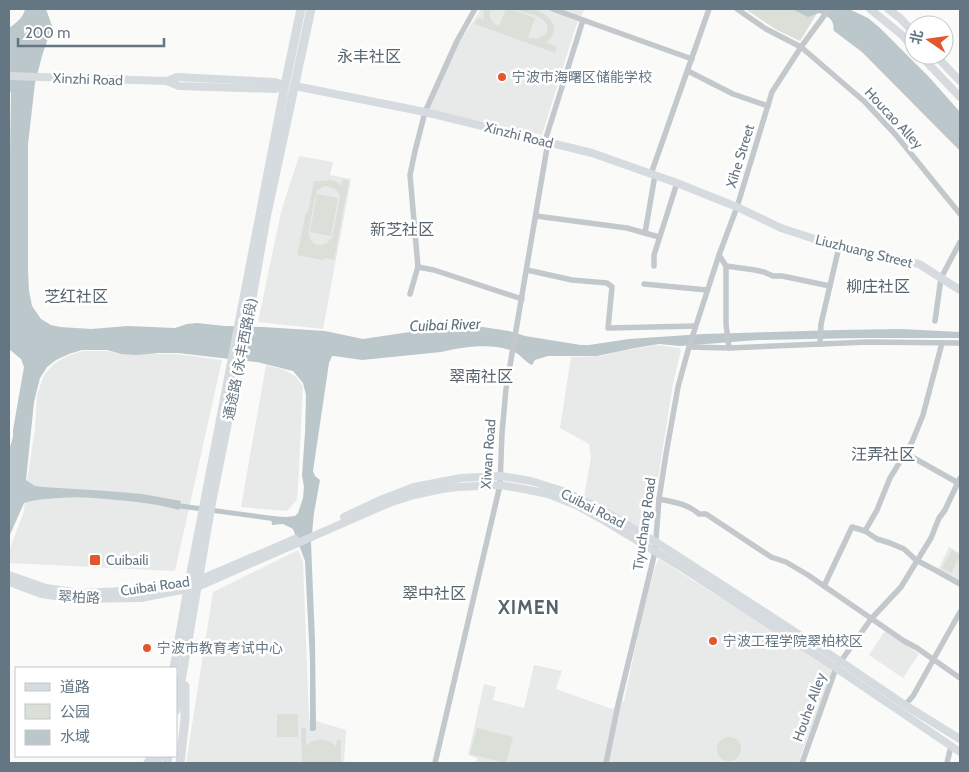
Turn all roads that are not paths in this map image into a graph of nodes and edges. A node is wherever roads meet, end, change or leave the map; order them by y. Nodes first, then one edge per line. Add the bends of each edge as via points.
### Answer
1 (301, 9) edge
2 (311, 9) edge
3 (475, 9) edge
4 (553, 9) edge
5 (710, 9) edge
6 (737, 9) edge
7 (829, 9) edge
8 (870, 9) edge
9 (888, 9) edge
10 (583, 20) junction
11 (904, 22) edge
12 (904, 39) edge
13 (801, 47) junction
14 (692, 60) junction
15 (930, 65) edge
16 (944, 65) edge
17 (688, 71) junction
18 (9, 76) edge
19 (960, 81) edge
20 (285, 85) junction
21 (295, 86) junction
22 (960, 97) edge
23 (768, 106) junction
24 (425, 112) junction
25 (547, 142) junction
26 (653, 174) junction
27 (677, 183) junction
28 (737, 207) junction
29 (960, 214) edge
30 (536, 216) junction
31 (644, 233) junction
32 (660, 237) junction
33 (960, 242) edge
34 (839, 248) junction
35 (718, 256) junction
36 (654, 266) dead end
37 (726, 266) junction
38 (418, 267) junction
39 (527, 270) junction
40 (941, 278) junction
41 (644, 284) dead end
42 (830, 286) junction
43 (707, 290) junction
44 (960, 290) edge
45 (410, 294) dead end
46 (522, 299) junction
47 (935, 321) dead end
48 (695, 326) junction
49 (820, 342) junction
50 (960, 343) edge
51 (942, 344) junction
52 (728, 345) junction
53 (689, 347) junction
54 (236, 360) junction
55 (905, 453) junction
56 (501, 476) junction
57 (960, 482) edge
58 (500, 485) junction
59 (659, 499) junction
60 (327, 528) junction
61 (865, 531) junction
62 (656, 542) junction
63 (291, 543) joint
64 (655, 552) junction
65 (916, 560) junction
66 (9, 575) edge
67 (9, 582) edge
68 (960, 584) edge
69 (193, 585) junction
70 (824, 586) junction
71 (960, 612) edge
72 (872, 619) junction
73 (933, 660) junction
74 (185, 661) junction
75 (838, 664) junction
76 (174, 667) edge
77 (960, 678) edge
78 (178, 699) edge
79 (905, 705) junction
80 (960, 739) edge
81 (951, 746) junction
82 (960, 752) edge
83 (180, 763) edge
84 (435, 763) edge
85 (606, 763) edge
86 (802, 763) edge
87 (947, 763) edge

1 - 20 main road, 通途路 (永丰西路段)
2 - 21 main road, 通途路 (永丰西路段)
3 - 24 street
4 - 10 street
5 - 14 street
6 - 13 street, Houcao Alley
7 - 13 street, Xihe Street
8 - 12 main road
9 - 11 main road
10 - 14 street
10 - 25 street, Xiwan Road
13 - 23 street, Xihe Street via 772,92
13 - 29 street, Houcao Alley via 865,102
14 - 17 street
15 - 22 main road
16 - 19 main road
17 - 23 street via 733,94
17 - 26 street
18 - 20 main road, Xinzhi Road via 167,81 177,77
20 - 54 main road, 通途路 (永丰西路段) via 241,315
21 - 24 main road, Xinzhi Road
21 - 54 main road, 通途路 (永丰西路段) via 250,310
23 - 28 street, Xihe Street
24 - 25 main road, Xinzhi Road
24 - 38 street via 410,175
25 - 26 main road, Xinzhi Road
25 - 30 street, Xiwan Road
26 - 27 main road, Xinzhi Road
26 - 31 street
27 - 28 main road, Xinzhi Road
27 - 32 street
28 - 34 main road, Liuzhuang Street via 781,228
28 - 35 street, Xihe Street
30 - 31 street
30 - 39 street, Xiwan Road
31 - 32 street
32 - 36 street
33 - 40 street
34 - 40 main road, Liuzhuang Street via 919,264
34 - 42 street
35 - 37 street
35 - 43 street, Xihe Street
37 - 42 street
37 - 52 street
38 - 45 street
38 - 46 street
39 - 46 street, Xiwan Road
39 - 48 street via 572,280 607,283 612,287 608,328
40 - 44 main road, Liuzhuang Street
40 - 47 street
41 - 43 street
42 - 49 street
43 - 48 street, Xihe Street
46 - 56 street, Xiwan Road via 511,353
48 - 53 street, Tiyuchang Road
49 - 51 street
49 - 52 street
50 - 51 street
51 - 55 street via 923,415
52 - 53 street
53 - 59 street, Tiyuchang Road via 678,387
54 - 69 main road, 通途路 (永丰西路段)
55 - 57 street
55 - 61 street
56 - 58 street, Xiwan Road
56 - 60 main road, Cuibai Road via 461,478 414,487 380,500
56 - 62 main road, Cuibai Road via 566,492
57 - 65 street, Houhe Alley
58 - 60 main road, Cuibai Road via 414,494
58 - 64 main road, Cuibai Road via 548,494 576,505
58 - 84 street, Xiwan Road
59 - 62 street, Tiyuchang Road
59 - 70 street via 706,514 770,557 786,562
60 - 63 main road, Cuibai Road
61 - 65 street via 904,549
61 - 70 street via 852,526
62 - 64 street, Tiyuchang Road
62 - 75 main road, Cuibai Road
63 - 69 main road, 翠柏路
64 - 75 main road, Cuibai Road
64 - 85 street, Tiyuchang Road
65 - 68 street
65 - 72 street, Houhe Alley via 901,587
66 - 69 main road, Cuibai Road via 46,588 82,593
67 - 69 main road, 翠柏路 via 41,594 76,599 142,598
69 - 74 main road, 通途路 (永丰西路段)
69 - 76 main road, 通途路 (永丰西路段)
70 - 72 street
71 - 73 street
72 - 73 street
72 - 75 street, Houhe Alley
73 - 77 street
73 - 79 street
74 - 78 main road, 通途路 (永丰西路段)
74 - 83 main road via 185,719
75 - 79 main road, Cuibai Road
75 - 81 main road, Cuibai Road
75 - 86 street, Houhe Alley
79 - 80 main road, Cuibai Road
81 - 82 main road, Cuibai Road
81 - 87 street

